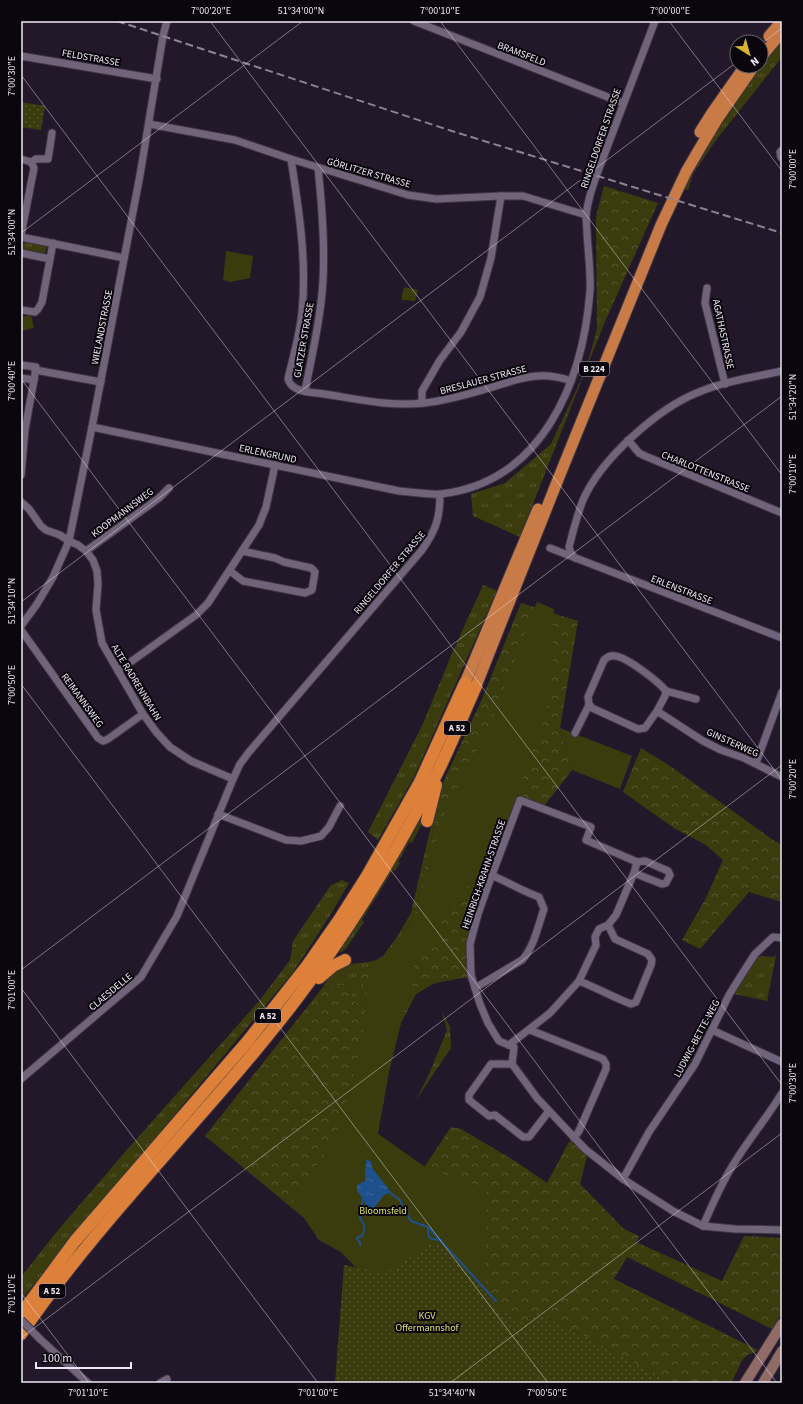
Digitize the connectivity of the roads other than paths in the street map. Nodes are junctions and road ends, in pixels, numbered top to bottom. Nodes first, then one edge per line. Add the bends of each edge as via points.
1 (167, 21) edge
2 (414, 21) edge
3 (655, 21) edge
4 (782, 21) edge
5 (782, 32) edge
6 (769, 36) edge
7 (769, 47) edge
8 (21, 56) edge
9 (739, 74) edge
10 (748, 74) edge
11 (157, 79) junction
12 (623, 103) junction
13 (149, 124) junction
14 (52, 133) dead end
15 (782, 150) edge
16 (782, 158) edge
17 (21, 159) edge
18 (291, 159) junction
19 (31, 162) junction
20 (318, 168) junction
21 (501, 196) junction
22 (586, 216) junction
23 (21, 236) edge
24 (53, 243) junction
25 (21, 253) edge
26 (50, 258) junction
27 (124, 258) junction
28 (707, 288) dead end
29 (21, 310) edge
30 (21, 365) edge
31 (35, 370) junction
32 (782, 371) edge
33 (21, 378) edge
34 (34, 380) junction
35 (571, 381) junction
36 (101, 382) junction
37 (725, 384) junction
38 (304, 391) junction
39 (422, 403) junction
40 (92, 427) junction
41 (23, 430) edge
42 (628, 440) junction
43 (275, 465) junction
44 (21, 475) edge
45 (169, 488) dead end
46 (440, 494) junction
47 (21, 502) edge
48 (782, 513) edge
49 (69, 541) junction
50 (550, 548) dead end
51 (86, 551) junction
52 (242, 551) junction
53 (575, 558) junction
54 (230, 571) junction
55 (21, 626) edge
56 (21, 630) edge
57 (782, 638) edge
58 (118, 671) junction
59 (471, 685) junction
60 (666, 691) junction
61 (782, 692) edge
62 (696, 699) dead end
63 (589, 705) junction
64 (657, 711) junction
65 (143, 714) junction
66 (574, 733) dead end
67 (756, 763) junction
68 (438, 769) junction
69 (782, 777) edge
70 (233, 779) junction
71 (340, 806) dead end
72 (218, 814) junction
73 (427, 821) dead end
74 (203, 853) joint
75 (637, 862) junction
76 (634, 874) junction
77 (491, 875) junction
78 (608, 924) junction
79 (782, 938) edge
80 (345, 960) dead end
81 (579, 981) junction
82 (475, 988) junction
83 (294, 1003) junction
84 (530, 1030) junction
85 (712, 1030) junction
86 (509, 1045) junction
87 (782, 1062) edge
88 (512, 1064) junction
89 (21, 1079) edge
90 (782, 1093) edge
91 (549, 1112) junction
92 (574, 1138) junction
93 (623, 1179) junction
94 (703, 1226) junction
95 (782, 1230) edge
96 (21, 1314) edge
97 (21, 1320) edge
98 (782, 1324) edge
99 (21, 1334) edge
100 (782, 1351) edge
101 (167, 1379) dead end
102 (88, 1383) edge
103 (160, 1383) edge
104 (745, 1383) edge
105 (763, 1383) edge

1 - 11 street, WIELANDSTRASSE
2 - 12 street, BRAMSFELD
3 - 12 street, RINGELDORFER STRASSE
4 - 6 highway
5 - 7 highway
8 - 11 street, FELDSTRASSE
9 - 59 highway, B 224 via 690,150 655,222 552,474
10 - 59 highway, B 224 via 697,153 661,225
11 - 13 street, WIELANDSTRASSE
12 - 22 street, RINGELDORFER STRASSE via 594,182
13 - 18 street, GÖRLITZER STRASSE via 235,140
13 - 27 street, WIELANDSTRASSE
14 - 19 street via 48,159
15 - 16 street
17 - 19 street
18 - 20 street, GÖRLITZER STRASSE
18 - 38 street, GLATZER STRASSE via 303,257 302,313 288,379 293,387
19 - 23 street via 34,168
20 - 21 street, GÖRLITZER STRASSE via 408,195 436,199
20 - 38 street, GLATZER STRASSE via 324,243 323,281
21 - 22 street, GÖRLITZER STRASSE via 523,196
21 - 39 street via 491,258 480,297 461,332 422,390
22 - 35 street, RINGELDORFER STRASSE via 590,288 588,315
23 - 24 street
24 - 26 street
24 - 27 street
25 - 26 street
26 - 29 street via 41,306 35,312
27 - 36 street, WIELANDSTRASSE
28 - 37 street, AGATHASTRASSE via 705,303
30 - 31 street via 36,367
31 - 34 street
31 - 36 street
32 - 37 street
33 - 34 street
34 - 41 street
35 - 39 street, BRESLAUER STRASSE via 557,376 528,376 452,399
35 - 46 street, RINGELDORFER STRASSE via 547,430 515,464 493,479 467,489
36 - 40 street, WIELANDSTRASSE
37 - 42 street via 677,402
38 - 39 street, BRESLAUER STRASSE via 388,403
40 - 43 street, ERLENGRUND
40 - 49 street, WIELANDSTRASSE
41 - 44 street
42 - 48 street, CHARLOTTENSTRASSE via 639,453
42 - 53 street via 608,461 583,500 569,547
43 - 46 street, ERLENGRUND via 399,491
43 - 52 street via 266,507 259,525
45 - 51 street, KOOPMANNSWEG
46 - 70 street, RINGELDORFER STRASSE via 440,512 433,534 422,550 249,752
47 - 49 street, ALTE RADRENNBAHN via 41,526
49 - 51 street, ALTE RADRENNBAHN
49 - 55 street, WIELANDSTRASSE via 53,577
50 - 53 street, ERLENSTRASSE
51 - 58 street, ALTE RADRENNBAHN via 97,571 96,610 102,643
52 - 54 street
52 - 54 street via 311,568 315,572 312,590 305,592 243,581
53 - 57 street, ERLENSTRASSE
54 - 58 street via 208,603 196,615
56 - 65 street, REIMANNSWEG via 98,738 103,741 108,739
58 - 65 street, ALTE RADRENNBAHN
59 - 68 highway, A 52
59 - 96 highway, A 52 via 367,876 307,966 247,1042 76,1241
60 - 62 street
60 - 63 street via 651,677 620,657 609,656 604,660 588,697
60 - 64 street
61 - 67 street
63 - 64 street via 640,730 645,728
63 - 66 street
64 - 67 street, GINSTERWEG via 703,741
65 - 70 street, ALTE RADRENNBAHN via 170,747 191,761
67 - 69 street, GINSTERWEG
68 - 73 highway
68 - 83 highway, A 52 via 376,884
70 - 72 street, RINGELDORFER STRASSE
71 - 72 street via 321,836 301,841 286,840
72 - 74 street, RINGELDORFER STRASSE
74 - 89 street, CLAESDELLE via 177,916 141,977
75 - 76 street
75 - 76 street, HEINRICH-KRAHN-STRASSE via 646,862 668,871 670,875 666,883 662,884
75 - 77 street, HEINRICH-KRAHN-STRASSE via 586,840 590,827 520,800
76 - 78 street via 616,915
77 - 82 street, HEINRICH-KRAHN-STRASSE via 470,944 471,975
77 - 82 street via 539,898 544,909 527,955
78 - 81 street via 599,929 595,938 596,945
78 - 81 street via 616,939 648,954 652,960 636,1002 631,1004 612,997
79 - 85 street, LUDWIG-BETTE-WEG via 773,937 756,954
80 - 83 highway via 333,966
81 - 84 street via 561,1002
82 - 86 street, HEINRICH-KRAHN-STRASSE via 488,1023 499,1041
83 - 99 highway, A 52 via 84,1248
84 - 86 street
84 - 92 street via 605,1062 606,1069
85 - 87 street
85 - 93 street, LUDWIG-BETTE-WEG via 685,1080 649,1132
86 - 88 street via 514,1047
88 - 91 street
88 - 91 street via 491,1064 469,1095 469,1100 523,1137 529,1137
90 - 94 street via 733,1164 716,1194
91 - 92 street
92 - 93 street
93 - 94 street via 672,1211
94 - 95 street
97 - 102 street, bridge
98 - 104 main road
100 - 105 main road
101 - 103 street

